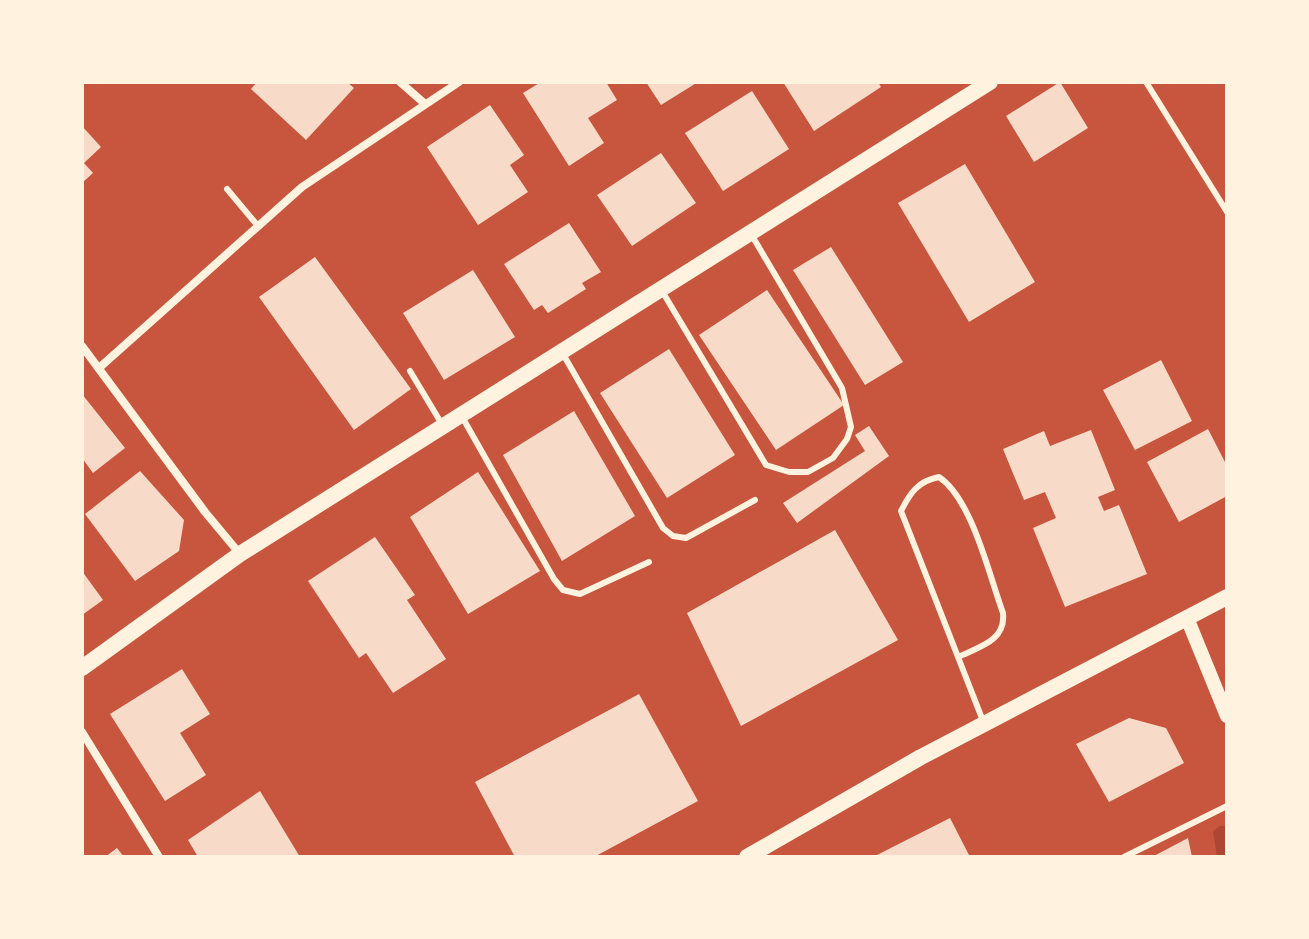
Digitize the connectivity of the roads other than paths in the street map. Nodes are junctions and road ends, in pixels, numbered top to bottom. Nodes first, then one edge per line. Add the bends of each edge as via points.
1 (400, 82) edge
2 (459, 82) edge
3 (990, 82) edge
4 (1146, 82) edge
5 (424, 103) junction
6 (227, 189) dead end
7 (1227, 212) edge
8 (258, 226) junction
9 (751, 233) junction
10 (660, 288) junction
11 (82, 346) edge
12 (561, 350) junction
13 (99, 368) junction
14 (410, 371) dead end
15 (460, 414) junction
16 (443, 426) junction
17 (755, 500) dead end
18 (240, 554) junction
19 (649, 562) dead end
20 (1227, 597) edge
21 (1187, 618) junction
22 (958, 657) junction
23 (82, 668) edge
24 (1227, 716) edge
25 (984, 724) junction
26 (82, 732) edge
27 (1227, 806) edge
28 (159, 857) edge
29 (747, 857) edge
30 (1124, 857) edge

1 - 5 street
2 - 5 street
3 - 9 main road
4 - 7 lane
5 - 8 street via 302,187
6 - 8 lane
8 - 13 street
9 - 10 main road
9 - 10 lane via 842,388 851,427 833,458 808,472 766,465
10 - 12 main road
11 - 13 street
12 - 15 main road
12 - 17 lane via 663,528 673,536 686,538
13 - 18 street
14 - 16 lane
15 - 16 main road
15 - 19 lane via 563,590 580,594
16 - 18 main road
18 - 23 main road
20 - 21 main road
21 - 24 street
21 - 25 main road
22 - 22 lane via 901,511 925,479 939,477 963,503 1003,613 1005,626 998,637
22 - 25 lane
25 - 29 main road
26 - 28 street
27 - 30 lane

